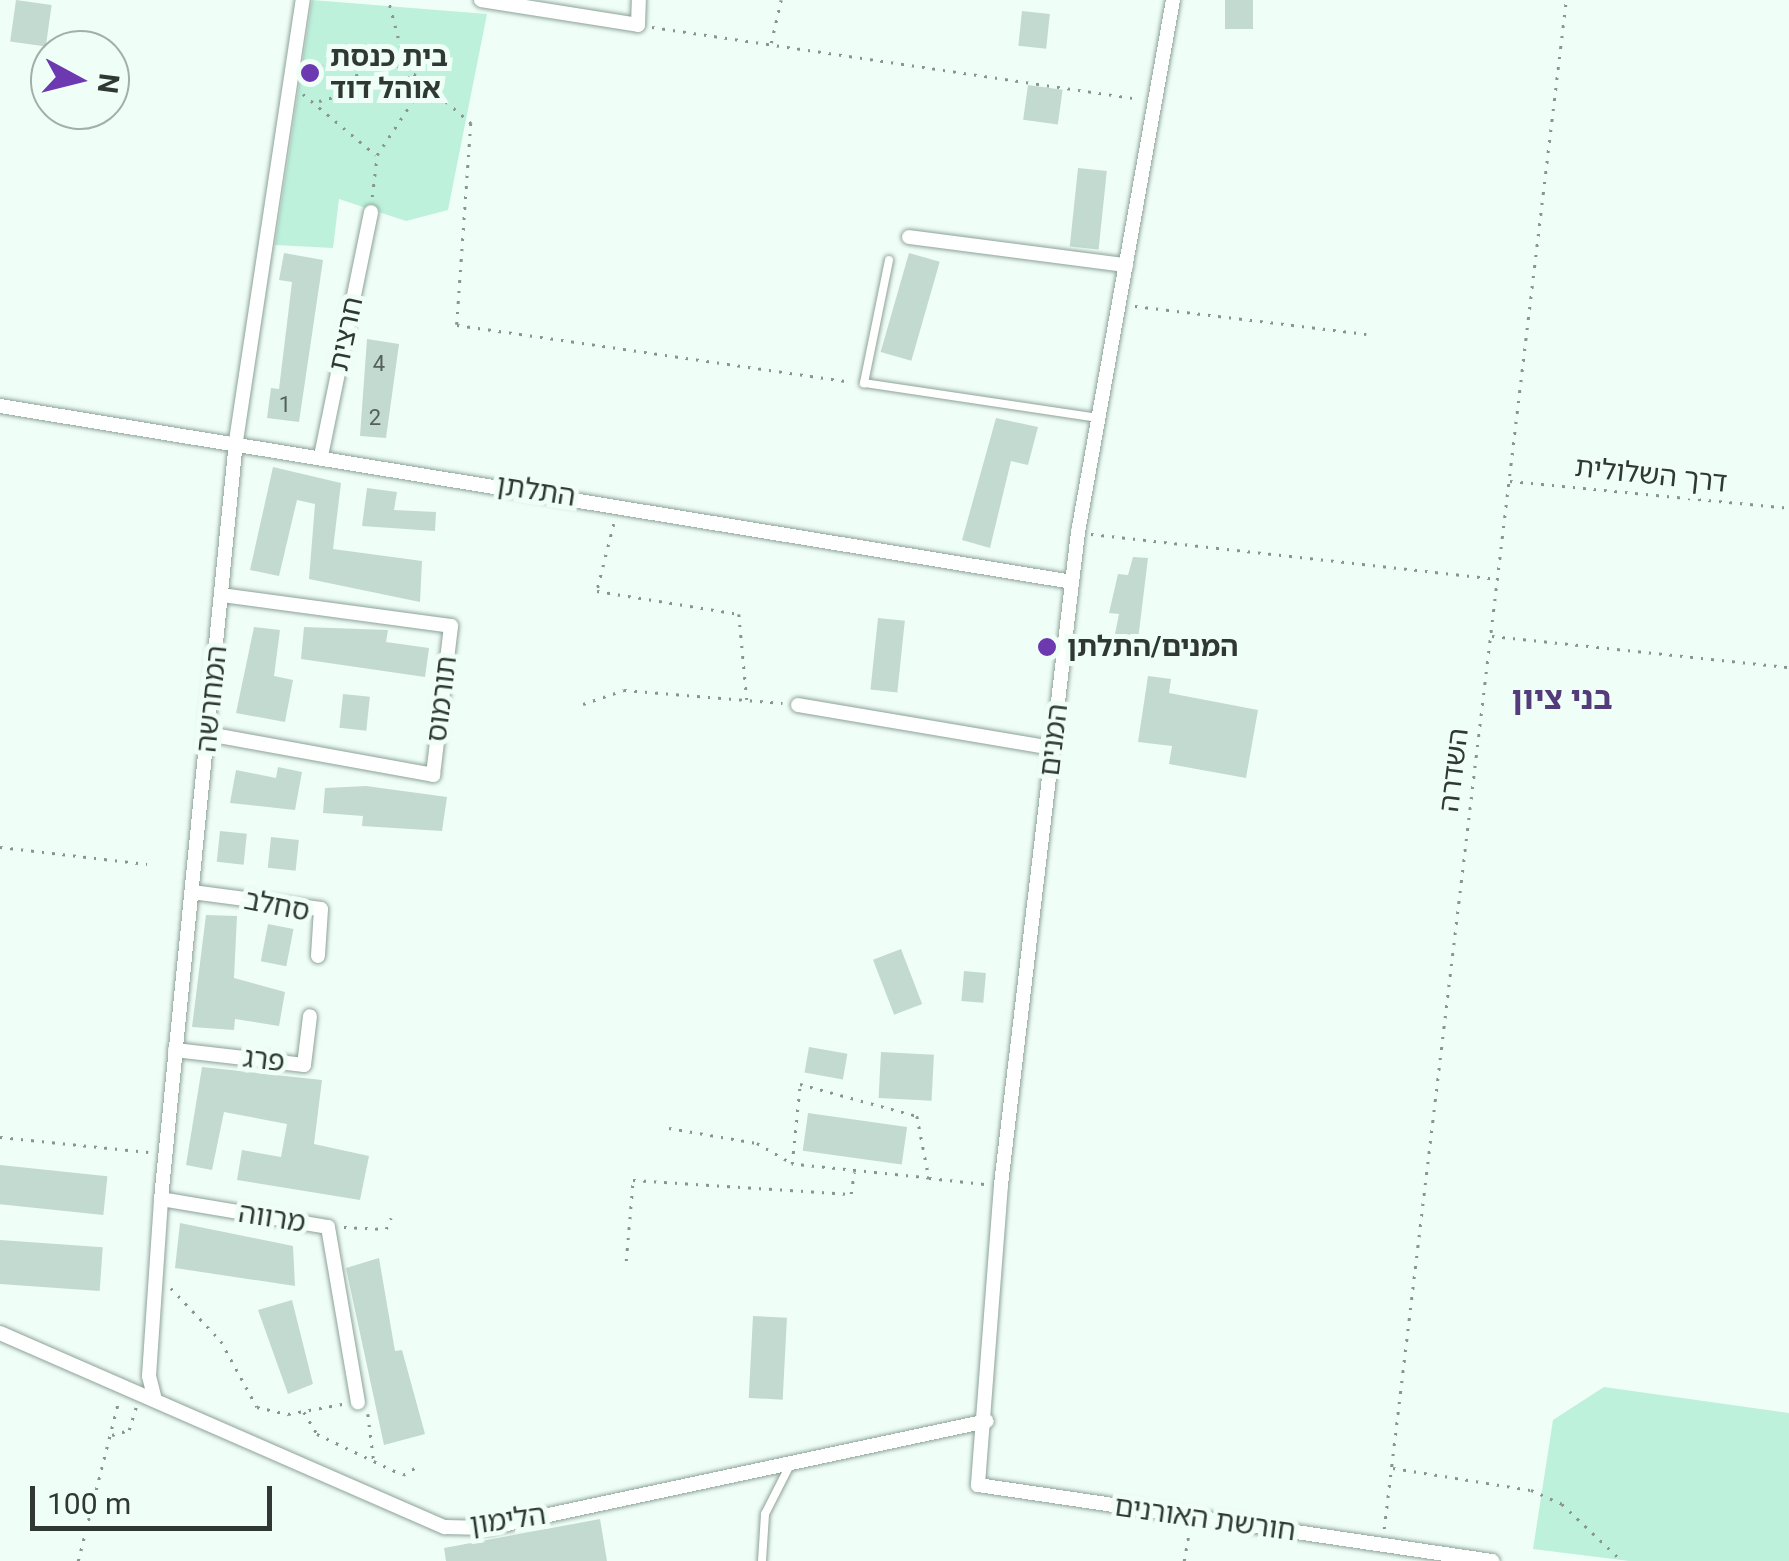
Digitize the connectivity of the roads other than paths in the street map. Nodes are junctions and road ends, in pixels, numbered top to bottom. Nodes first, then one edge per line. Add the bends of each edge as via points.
1 (303, 0) edge
2 (481, 0) edge
3 (639, 0) edge
4 (1174, 0) edge
5 (371, 212) road end
6 (909, 237) dead end
7 (889, 260) dead end
8 (1126, 265) junction
9 (0, 406) edge
10 (1098, 418) junction
11 (236, 441) junction
12 (321, 456) junction
13 (1072, 582) junction
14 (222, 596) junction
15 (798, 705) road end
16 (208, 734) junction
17 (1053, 748) junction
18 (192, 892) junction
19 (318, 956) dead end
20 (310, 1016) dead end
21 (176, 1050) junction
22 (161, 1199) junction
23 (0, 1333) edge
24 (156, 1400) junction
25 (358, 1402) road end
26 (986, 1422) junction
27 (790, 1463) junction
28 (978, 1485) joint
29 (762, 1561) edge
30 (1492, 1561) edge

1 - 11 street, המחרשה
2 - 3 street via 638,25
4 - 8 street, המנים
5 - 12 street, חרצית
6 - 8 street
7 - 10 lane via 864,384
8 - 10 street, המנים
9 - 11 street, התלתן
10 - 13 street, המנים
11 - 12 street, התלתן
11 - 14 street, המחרשה
12 - 13 street, התלתן
13 - 17 street, המנים
14 - 16 street, המחרשה
14 - 16 street, תורמוס via 451,626 433,775
15 - 17 street
16 - 18 street, המחרשה
17 - 26 street, המנים via 1002,1185
18 - 19 street, סחלב via 321,909
18 - 21 street, המחרשה
20 - 21 street, פרג via 304,1065
21 - 22 street, המחרשה
22 - 24 street, המחרשה
22 - 25 street, מרווה via 328,1227
23 - 24 street, הלימון
24 - 27 street, הלימון via 445,1527 488,1528
26 - 27 street, הלימון
26 - 28 street, המנים
27 - 29 lane via 765,1514
28 - 30 street, חורשת האורנים

